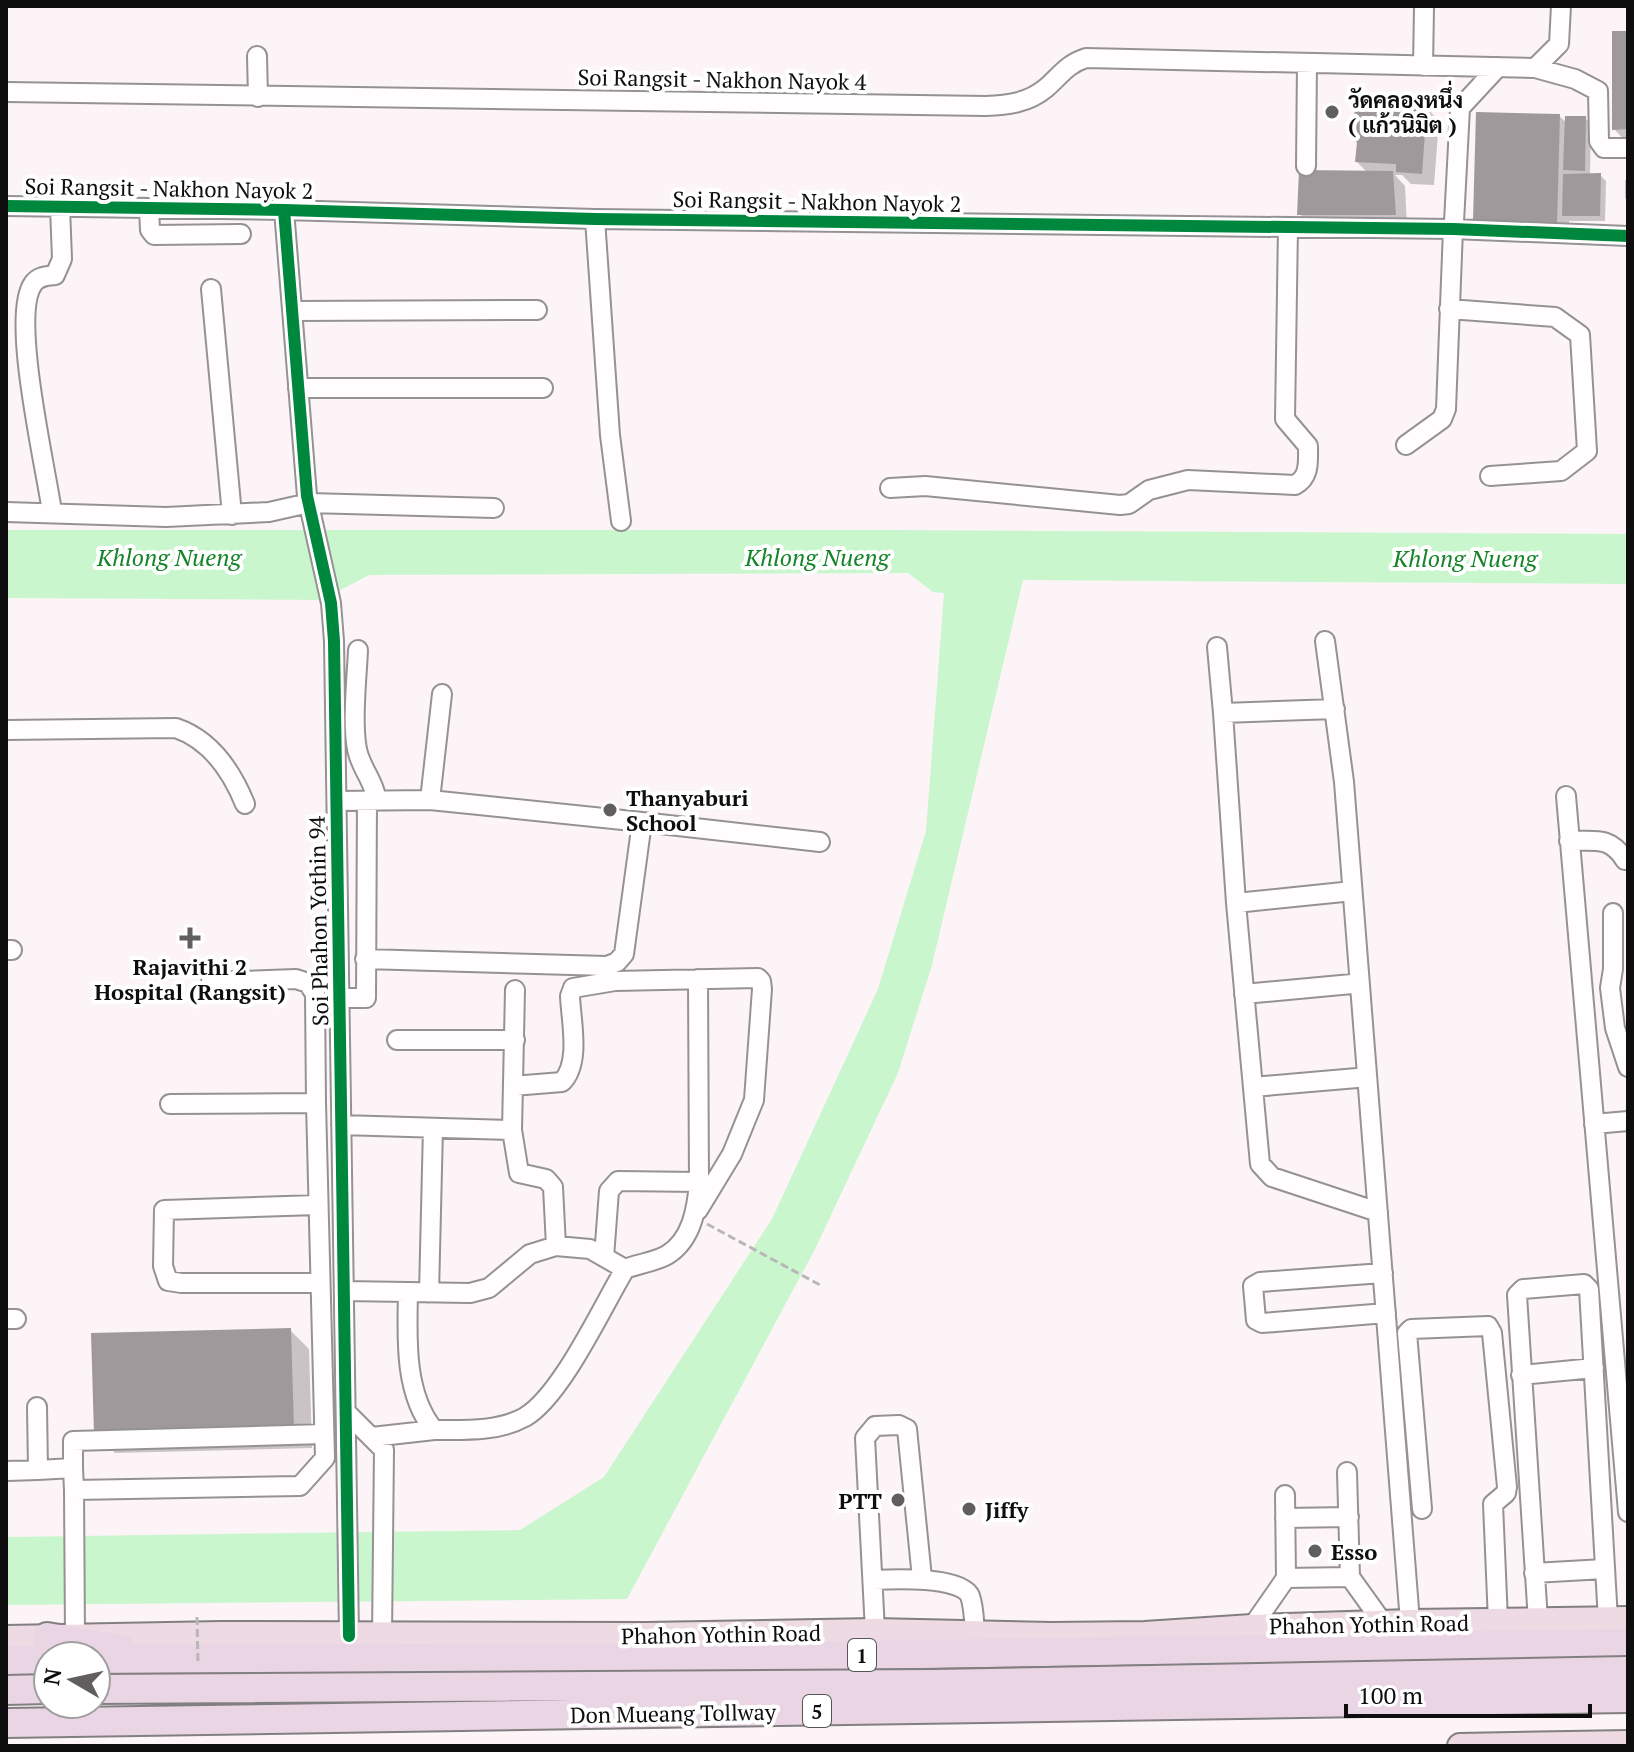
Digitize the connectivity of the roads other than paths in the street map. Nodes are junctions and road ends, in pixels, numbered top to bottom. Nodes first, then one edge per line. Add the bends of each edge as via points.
1 (1561, 6) edge
2 (1424, 8) edge
3 (257, 56) dead end
4 (1307, 63) junction
5 (1423, 66) junction
6 (1498, 67) junction
7 (1535, 68) junction
8 (6, 92) edge
9 (258, 97) junction
10 (1628, 148) edge
11 (1306, 166) dead end
12 (6, 206) edge
13 (60, 207) junction
14 (149, 208) junction
15 (284, 210) junction
16 (595, 219) junction
17 (1453, 226) junction
18 (1288, 227) junction
19 (241, 234) dead end
20 (1628, 236) edge
21 (211, 289) dead end
22 (1449, 309) junction
23 (537, 310) dead end
24 (292, 311) junction
25 (298, 388) junction
26 (543, 388) dead end
27 (1406, 445) dead end
28 (1490, 476) dead end
29 (890, 488) dead end
30 (310, 508) junction
31 (494, 508) dead end
32 (6, 512) edge
33 (52, 512) junction
34 (232, 515) junction
35 (621, 521) dead end
36 (1325, 641) dead end
37 (1217, 647) dead end
38 (358, 650) dead end
39 (442, 694) dead end
40 (1335, 709) junction
41 (1223, 713) junction
42 (6, 730) edge
43 (1566, 796) dead end
44 (372, 800) junction
45 (430, 800) junction
46 (337, 801) junction
47 (245, 804) dead end
48 (642, 822) junction
49 (1569, 841) junction
50 (820, 842) dead end
51 (1628, 860) edge
52 (1343, 892) dead end
53 (1236, 903) junction
54 (1613, 913) dead end
55 (365, 959) junction
56 (698, 979) junction
57 (211, 982) dead end
58 (1352, 984) dead end
59 (515, 990) dead end
60 (1244, 994) junction
61 (340, 998) junction
62 (397, 1040) dead end
63 (515, 1040) junction
64 (1628, 1067) edge
65 (1357, 1078) dead end
66 (513, 1086) junction
67 (1253, 1087) junction
68 (316, 1103) junction
69 (170, 1104) dead end
70 (1628, 1121) edge
71 (1594, 1124) junction
72 (341, 1125) junction
73 (433, 1128) junction
74 (512, 1130) junction
75 (699, 1182) junction
76 (317, 1205) junction
77 (1378, 1212) junction
78 (695, 1215) junction
79 (556, 1246) junction
80 (604, 1257) junction
81 (625, 1269) junction
82 (1383, 1273) junction
83 (320, 1283) junction
84 (345, 1291) junction
85 (408, 1293) junction
86 (429, 1293) junction
87 (1386, 1313) junction
88 (1594, 1368) junction
89 (1521, 1375) junction
90 (37, 1407) dead end
91 (1624, 1408) edge
92 (346, 1412) junction
93 (434, 1430) junction
94 (324, 1434) junction
95 (372, 1437) junction
96 (73, 1468) junction
97 (38, 1470) junction
98 (6, 1471) edge
99 (1347, 1472) dead end
100 (74, 1490) junction
101 (1285, 1495) dead end
102 (1422, 1509) dead end
103 (1628, 1512) edge
104 (1349, 1517) junction
105 (1285, 1518) junction
106 (1604, 1569) junction
107 (1534, 1573) junction
108 (1350, 1577) junction
109 (922, 1578) junction
110 (1286, 1578) junction
111 (874, 1580) junction
112 (1618, 1619) edge
113 (1498, 1621) junction
114 (1538, 1621) junction
115 (1410, 1622) junction
116 (1383, 1623) junction
117 (75, 1630) junction
118 (875, 1631) junction
119 (975, 1633) junction
120 (1145, 1634) joint
121 (349, 1636) junction
122 (382, 1636) junction
123 (1260, 1637) junction
124 (6, 1638) edge
125 (59, 1640) edge
126 (1628, 1643) edge
127 (32, 1644) edge
128 (32, 1652) edge
129 (112, 1653) edge
130 (173, 1657) junction
131 (112, 1659) edge
132 (6, 1660) edge
133 (1628, 1671) edge
134 (32, 1689) edge
135 (112, 1689) edge
136 (6, 1690) edge
137 (1628, 1698) edge
138 (1628, 1711) edge
139 (6, 1724) edge
140 (1628, 1743) edge
141 (1601, 1745) edge
142 (1460, 1746) edge

1 - 7 street via 1559,44
2 - 5 street
3 - 9 street
4 - 5 street, Soi Rangsit - Nakhon Nayok 4
4 - 9 street, Soi Rangsit - Nakhon Nayok 4 via 1086,58 1064,68 1028,100 986,106
4 - 11 street
5 - 6 street, Soi Rangsit - Nakhon Nayok 4
6 - 7 street, Soi Rangsit - Nakhon Nayok 4
6 - 17 street via 1460,108
7 - 10 street, Soi Rangsit - Nakhon Nayok 4 via 1598,91 1599,141 1604,148
8 - 9 street, Soi Rangsit - Nakhon Nayok 4
12 - 13 street, Soi Rangsit - Nakhon Nayok 2
13 - 14 street, Soi Rangsit - Nakhon Nayok 2
13 - 33 street via 62,259 55,275 34,282 25,318 29,378
14 - 15 street, Soi Rangsit - Nakhon Nayok 2
14 - 19 street via 154,235
15 - 16 street, Soi Rangsit - Nakhon Nayok 2
15 - 24 street, Soi Phahon Yothin 94
16 - 18 street, Soi Rangsit - Nakhon Nayok 2
16 - 35 street
17 - 18 street, Soi Rangsit - Nakhon Nayok 2
17 - 20 street, Soi Rangsit - Nakhon Nayok 2
17 - 22 street
18 - 29 street via 1285,419 1308,446 1303,481 1295,485 1188,480 1149,490 1120,505 925,486
21 - 34 street
22 - 27 street via 1446,409 1442,419
22 - 28 street via 1555,317 1580,335 1587,451 1561,471
23 - 24 street
24 - 25 street, Soi Phahon Yothin 94
25 - 26 street
25 - 30 street, Soi Phahon Yothin 94
30 - 31 street
30 - 34 street
30 - 46 street, Soi Phahon Yothin 94 via 331,603
32 - 33 street
33 - 34 street
36 - 40 street
37 - 41 street
38 - 44 street via 356,740 373,782
39 - 45 street
40 - 41 street
40 - 77 street
41 - 53 street
42 - 47 street via 176,728 217,756
43 - 49 street
44 - 45 street
44 - 46 street
44 - 55 street
45 - 48 street
46 - 61 street, Soi Phahon Yothin 94
48 - 50 street
48 - 55 street via 624,954 617,962 607,966
49 - 51 street via 1604,841
49 - 71 street
52 - 53 street
53 - 60 street
54 - 64 street via 1610,988 1615,1028
55 - 61 street via 366,998
56 - 66 street via 573,988 568,1076 562,1082
56 - 75 street
56 - 78 street via 758,978 762,984 754,1100 732,1154
57 - 68 street via 308,983 315,994
58 - 60 street
59 - 63 street
60 - 67 street
61 - 72 street, Soi Phahon Yothin 94
62 - 63 street
63 - 66 street
65 - 67 street
66 - 74 street
67 - 77 street via 1265,1172
68 - 69 street
68 - 76 street
70 - 71 street
71 - 91 street
72 - 73 street
72 - 84 street, Soi Phahon Yothin 94
73 - 74 street
73 - 86 street
74 - 79 street via 519,1173 546,1179 553,1187
75 - 78 street
75 - 80 street via 612,1185
76 - 83 street
76 - 83 street via 164,1210 163,1266 168,1281 181,1283
77 - 82 street
78 - 81 street via 679,1245 666,1256
79 - 80 street via 590,1249
79 - 86 street via 521,1259 489,1288
80 - 81 street
81 - 93 street via 561,1378 534,1409 507,1424
82 - 87 street
82 - 87 street via 1253,1286 1256,1320 1262,1323
83 - 94 street
84 - 85 street
84 - 92 street, Soi Phahon Yothin 94
85 - 86 street
85 - 93 street via 407,1339 417,1401
87 - 115 street
88 - 89 street
88 - 89 street via 1589,1289 1584,1284 1523,1289 1517,1295
88 - 106 street
89 - 107 street
90 - 97 street
91 - 103 street
92 - 95 street
92 - 121 street, Soi Phahon Yothin 94
93 - 95 street
94 - 96 street via 73,1441
94 - 100 street via 325,1458 300,1486
95 - 122 street via 384,1450
96 - 97 street
96 - 100 street
97 - 98 street
99 - 104 street
100 - 117 street
101 - 105 street
102 - 113 street via 1407,1333 1488,1326 1507,1487 1493,1504
104 - 105 street
104 - 108 street
105 - 110 street
106 - 107 street
106 - 112 street
107 - 114 street
108 - 110 street
108 - 116 street
109 - 111 street
109 - 111 street via 907,1429 875,1426 865,1438
109 - 119 street via 968,1592
110 - 123 street
111 - 118 street
112 - 114 main road, Phahon Yothin Road / 1
113 - 114 main road, Phahon Yothin Road / 1
113 - 115 main road, Phahon Yothin Road / 1
115 - 116 main road, Phahon Yothin Road / 1
116 - 123 main road, Phahon Yothin Road / 1
117 - 121 main road, Phahon Yothin Road / 1
117 - 125 main road, Phahon Yothin Road / 1
118 - 119 main road, Phahon Yothin Road / 1
118 - 122 main road, Phahon Yothin Road / 1
119 - 120 main road, Phahon Yothin Road / 1
120 - 123 highway
121 - 122 main road, Phahon Yothin Road / 1
123 - 126 highway, Phahon Yothin Road / 1
123 - 130 highway, Phahon Yothin Road / 1 via 1075,1653
124 - 127 main road, Phahon Yothin Road / 1
128 - 132 highway, Phahon Yothin Road / 1
129 - 130 highway
130 - 131 highway, Phahon Yothin Road / 1
133 - 135 highway, Don Mueang Tollway / 5, bridge via 934,1684
134 - 136 highway
137 - 139 highway, Don Mueang Tollway / 5, bridge
138 - 139 highway via 1231,1706
140 - 141 main road
141 - 142 main road

